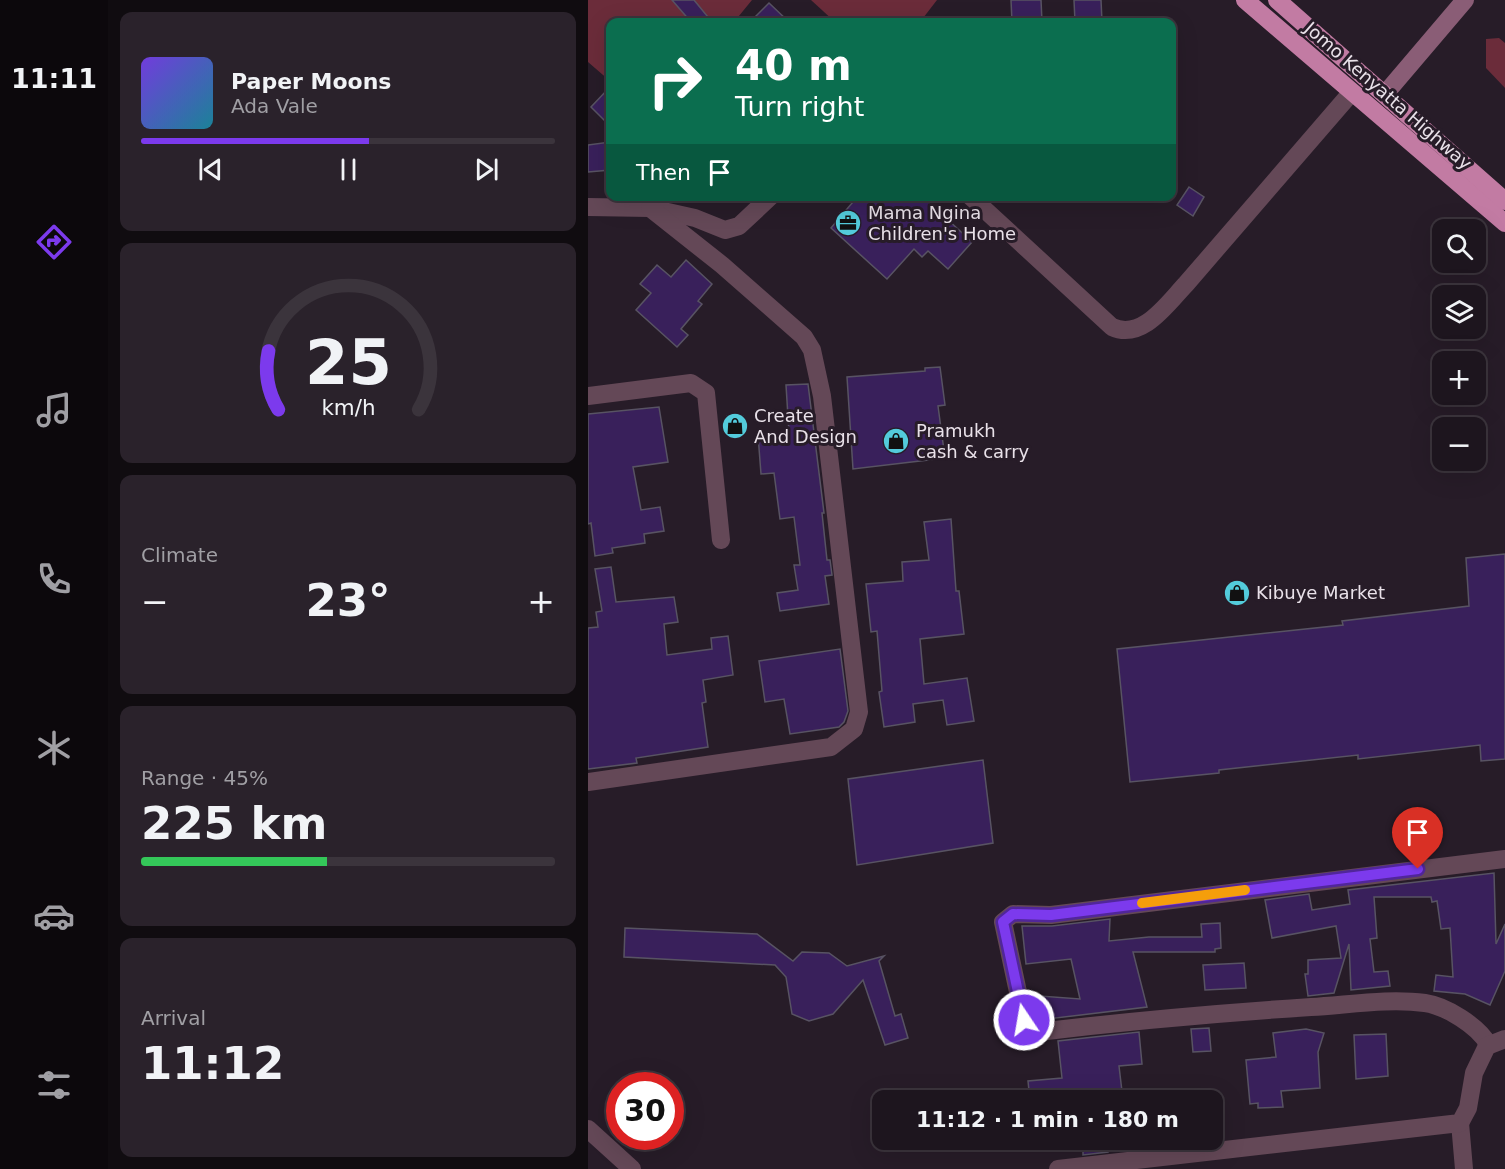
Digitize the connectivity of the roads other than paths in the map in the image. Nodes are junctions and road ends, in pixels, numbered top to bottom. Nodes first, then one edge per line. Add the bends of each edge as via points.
1 (1245, 0) edge
2 (1277, 0) edge
3 (1465, 0) edge
4 (1351, 93) junction
5 (1384, 94) junction
6 (1372, 108) junction
7 (766, 201) edge
8 (975, 201) edge
9 (1505, 201) edge
10 (588, 207) edge
11 (650, 208) junction
12 (1505, 223) edge
13 (588, 396) edge
14 (721, 540) dead end
15 (588, 782) edge
16 (1505, 859) edge
17 (1496, 1042) edge
18 (1460, 1123) junction
19 (588, 1129) edge
20 (632, 1169) edge
21 (1058, 1169) edge
22 (1464, 1169) edge

1 - 4 highway, Jomo Kenyatta Highway
2 - 5 highway, Jomo Kenyatta Highway
3 - 5 street
4 - 6 highway, Jomo Kenyatta Highway
4 - 8 street via 1186,284 1157,315 1135,330 1112,327
5 - 6 street
5 - 9 highway, Jomo Kenyatta Highway
6 - 12 highway, Jomo Kenyatta Highway
7 - 11 street via 739,226 725,230
10 - 11 street
11 - 15 street via 722,265 804,338 812,350 822,396 859,712 850,734 831,747
13 - 14 street via 691,383 706,393
16 - 17 street via 1051,915 1013,914 1003,922 1024,1020 1038,1032 1240,1012 1401,1002 1441,1008
17 - 18 street via 1474,1073 1468,1108
18 - 21 street
18 - 22 street
19 - 20 street

